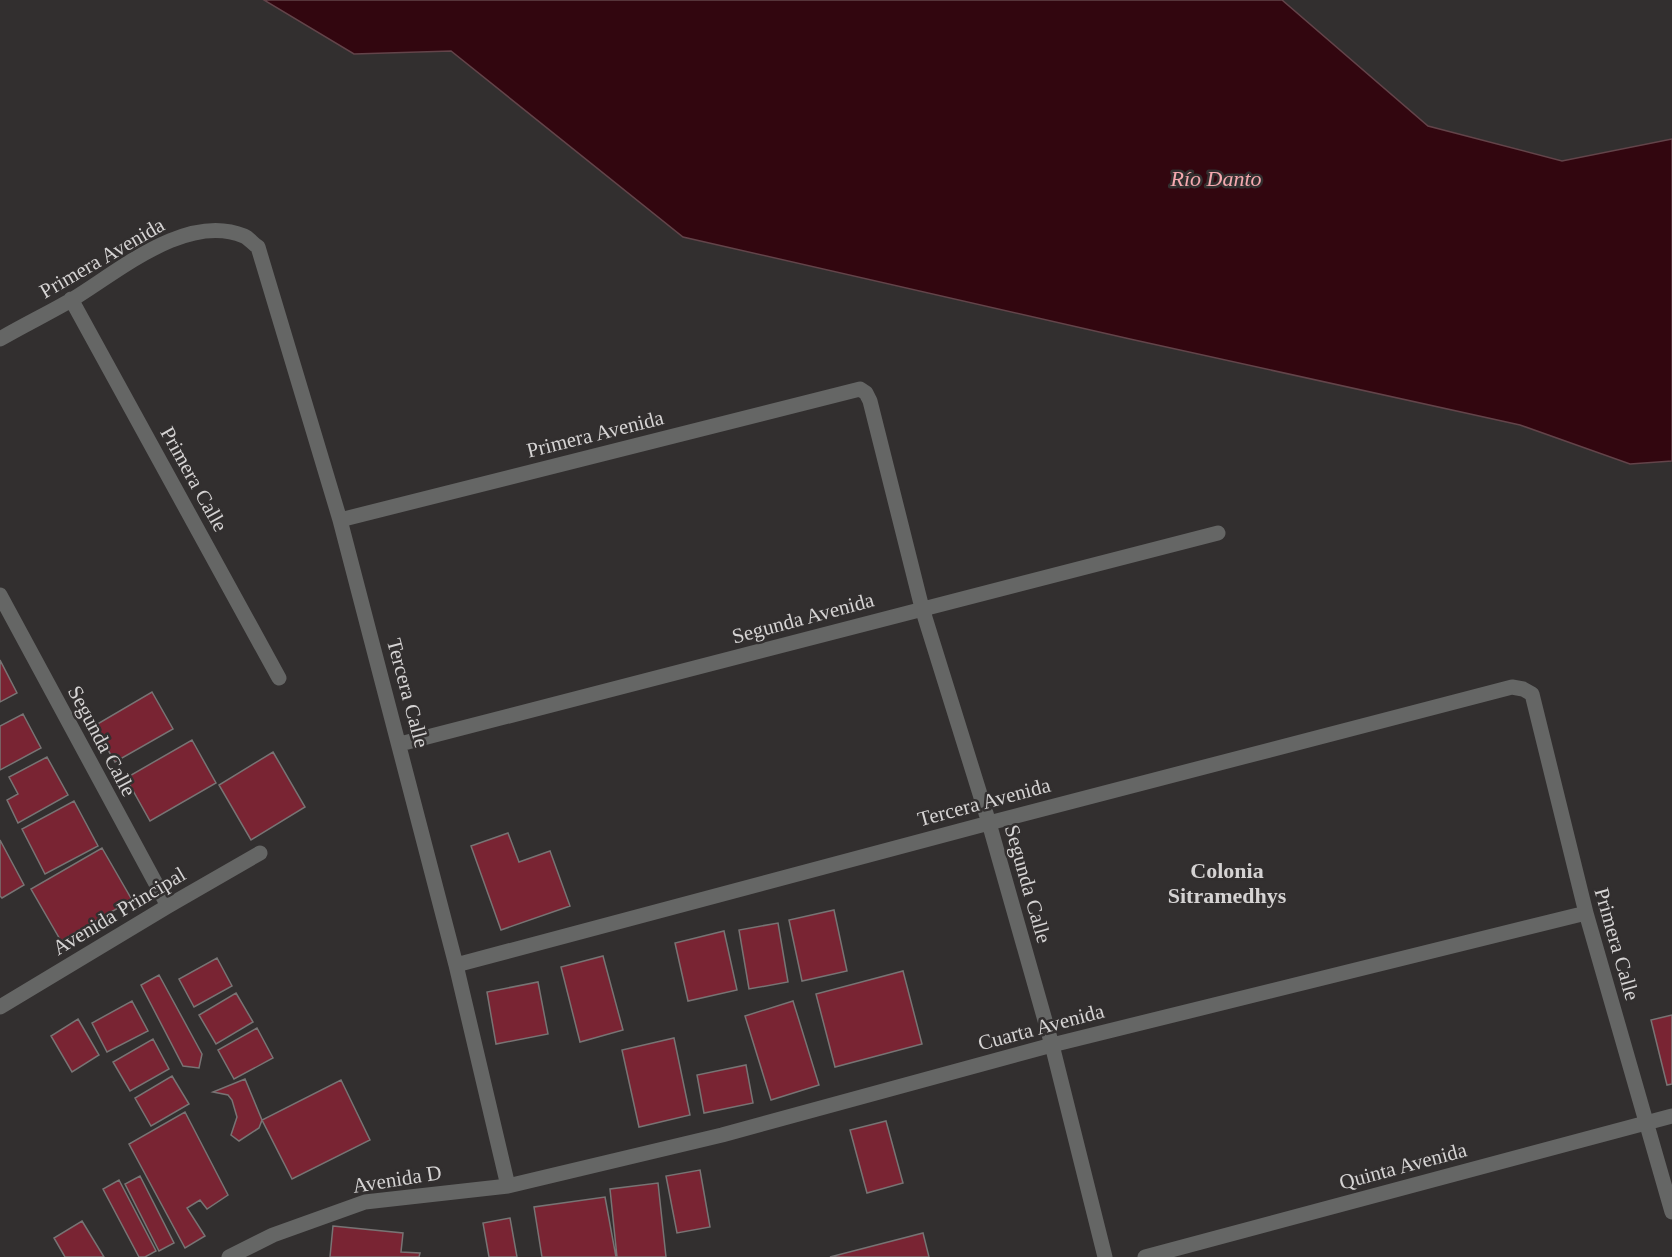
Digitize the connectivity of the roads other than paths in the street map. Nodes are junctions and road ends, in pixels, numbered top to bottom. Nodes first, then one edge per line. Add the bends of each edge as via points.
1 (229, 232) joint
2 (72, 299) junction
3 (0, 339) edge
4 (860, 389) joint
5 (340, 520) junction
6 (1218, 533) dead end
7 (0, 595) edge
8 (922, 608) junction
9 (279, 678) dead end
10 (1523, 689) joint
11 (400, 744) junction
12 (989, 823) junction
13 (260, 853) dead end
14 (168, 906) junction
15 (1586, 913) junction
16 (456, 965) junction
17 (0, 1007) edge
18 (1052, 1045) junction
19 (1672, 1116) edge
20 (1647, 1122) junction
21 (508, 1186) junction
22 (1672, 1212) edge
23 (230, 1257) edge
24 (1105, 1257) edge
25 (1145, 1257) edge

1 - 2 street, Primera Avenida via 211,230 173,238
1 - 5 street, Tercera Calle via 246,236 258,248
2 - 3 street, Primera Avenida
2 - 9 street, Primera Calle
4 - 5 street, Primera Avenida
4 - 8 street, Segunda Calle via 870,401
5 - 11 street, Tercera Calle
6 - 8 street, Segunda Avenida
7 - 14 street, Segunda Calle
8 - 11 street, Segunda Avenida
8 - 12 street, Segunda Calle
10 - 12 street, Tercera Avenida via 1512,687
10 - 15 street, Primera Calle via 1532,694
11 - 16 street, Tercera Calle
12 - 16 street, Tercera Avenida
12 - 18 street, Segunda Calle
13 - 14 street, Avenida Principal
14 - 17 street, Avenida Principal
15 - 18 street, Cuarta Avenida
15 - 20 street, Primera Calle
16 - 21 street, Tercera Calle
18 - 21 street, Cuarta Avenida via 722,1135
18 - 24 street, Segunda Calle
19 - 20 street, Quinta Avenida
20 - 22 street, Primera Calle
20 - 25 street, Quinta Avenida
21 - 23 street, Avenida D via 365,1202 273,1236

